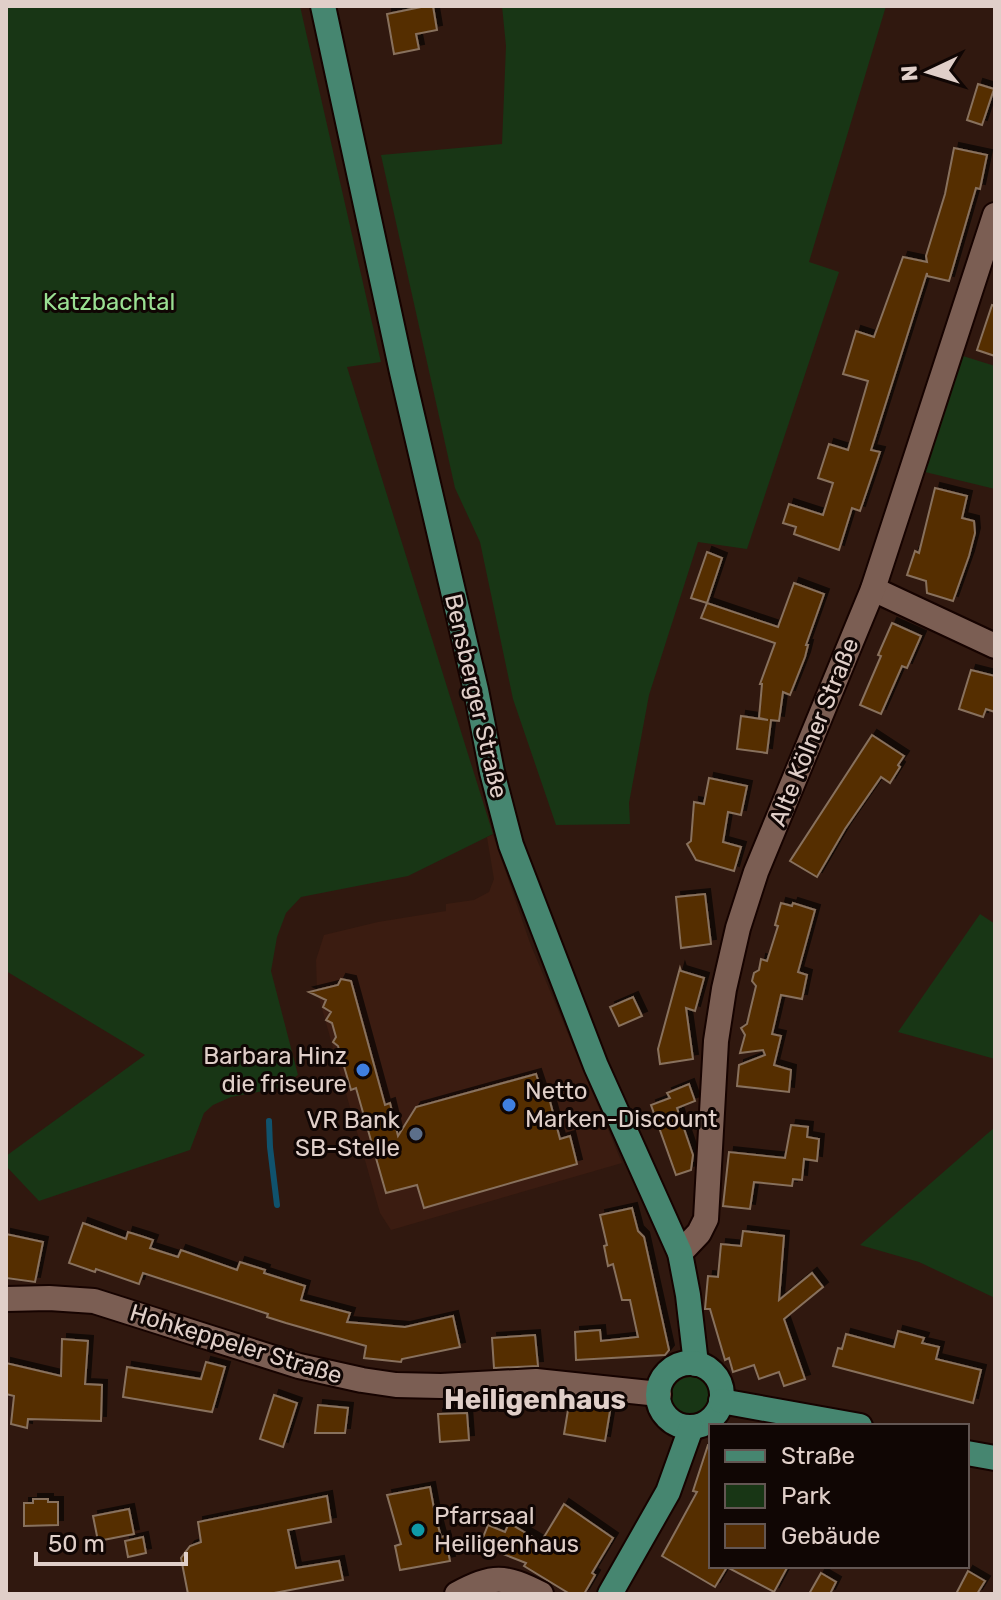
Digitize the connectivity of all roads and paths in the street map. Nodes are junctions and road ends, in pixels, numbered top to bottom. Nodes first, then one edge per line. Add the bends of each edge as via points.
1 (323, 6) edge
2 (995, 215) edge
3 (873, 589) junction
4 (995, 646) edge
5 (680, 1253) junction
6 (6, 1299) edge
7 (696, 1364) junction
8 (659, 1394) junction
9 (721, 1401) junction
10 (849, 1424) edge
11 (691, 1428) junction
12 (969, 1453) edge
13 (995, 1458) edge
14 (457, 1594) edge
15 (541, 1594) edge
16 (610, 1594) edge

1 - 5 main road, Bensberger Straße via 511,845 596,1066
2 - 3 street, Alte Kölner Straße
3 - 4 street
3 - 5 street, Alte Kölner Straße via 738,928 716,1041 706,1219
5 - 7 main road, Bensberger Straße
6 - 8 street, Hohkeppeler Straße via 94,1301 332,1376 396,1385 536,1381
7 - 8 main road via 672,1370
7 - 9 main road via 714,1374
8 - 11 main road via 669,1419
9 - 10 main road
9 - 11 main road via 710,1420
11 - 16 main road via 668,1492
12 - 13 main road
14 - 15 street via 483,1580 501,1578

